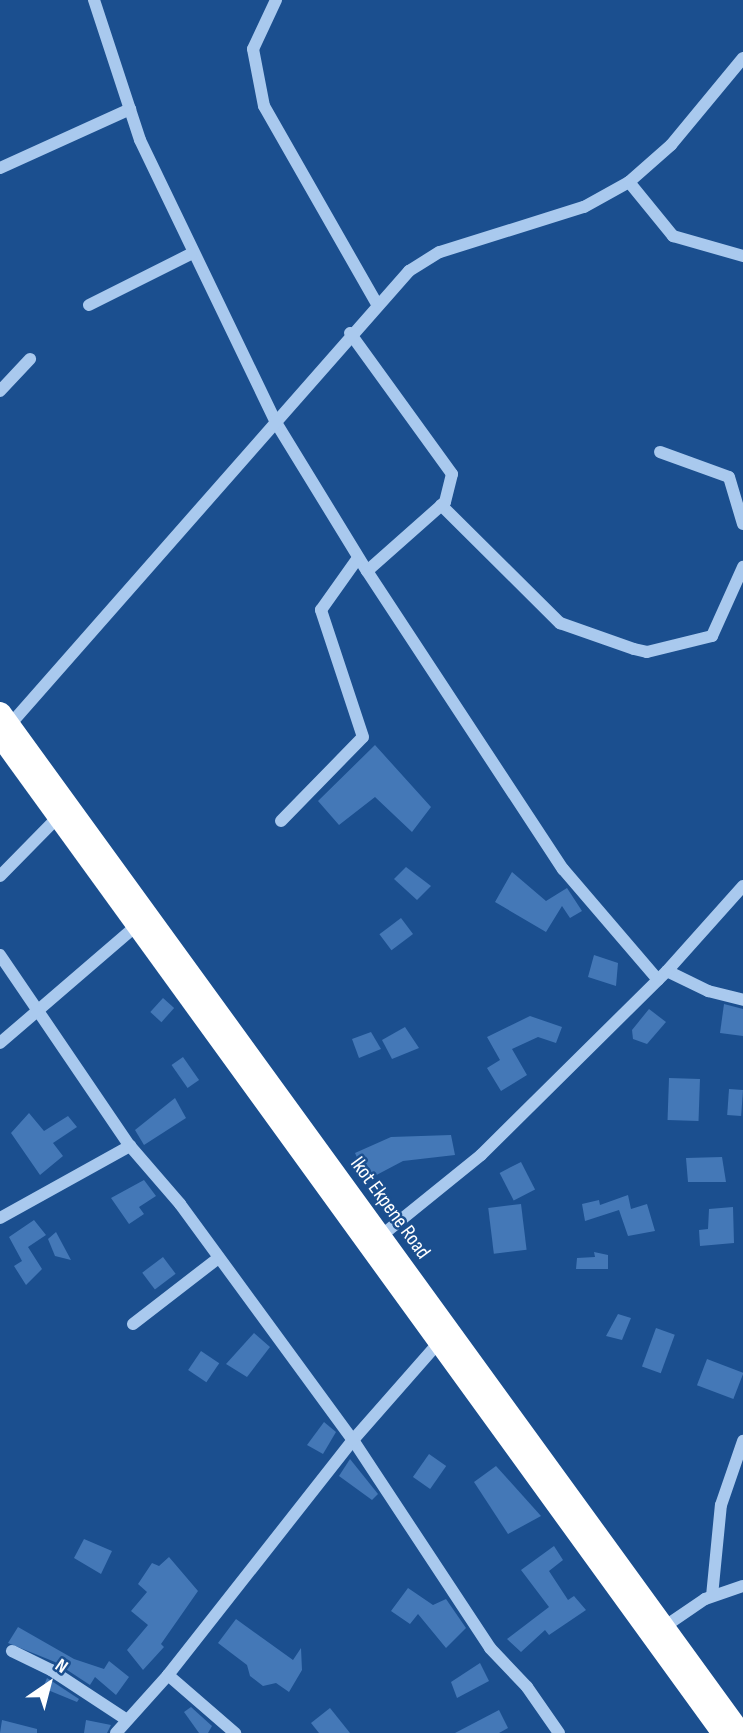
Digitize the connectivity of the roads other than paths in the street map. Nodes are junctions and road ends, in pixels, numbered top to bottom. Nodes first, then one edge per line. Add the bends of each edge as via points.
1 (94, 0) edge
2 (276, 0) edge
3 (743, 58) edge
4 (130, 109) junction
5 (0, 168) edge
6 (629, 182) junction
7 (191, 254) junction
8 (743, 256) edge
9 (376, 302) junction
10 (89, 305) dead end
11 (349, 333) junction
12 (30, 359) dead end
13 (0, 391) edge
14 (275, 421) junction
15 (660, 452) dead end
16 (441, 505) junction
17 (743, 524) edge
18 (358, 558) junction
19 (743, 566) edge
20 (367, 571) junction
21 (3, 727) edge
22 (63, 811) junction
23 (281, 821) dead end
24 (0, 876) edge
25 (743, 886) edge
26 (136, 926) junction
27 (0, 955) edge
28 (662, 975) junction
29 (743, 1000) edge
30 (38, 1013) junction
31 (0, 1043) edge
32 (130, 1146) junction
33 (0, 1218) edge
34 (373, 1241) junction
35 (217, 1259) junction
36 (132, 1324) dead end
37 (439, 1342) junction
38 (353, 1440) junction
39 (743, 1441) edge
40 (743, 1586) edge
41 (712, 1596) junction
42 (657, 1631) junction
43 (12, 1651) dead end
44 (168, 1675) junction
45 (127, 1720) junction
46 (116, 1733) edge
47 (235, 1733) edge
48 (559, 1733) edge
49 (722, 1733) edge
50 (741, 1733) edge

1 - 4 street
2 - 9 street via 253,49 264,106
3 - 6 street via 671,145
4 - 5 street
4 - 7 street
6 - 8 street via 673,236
6 - 9 street via 584,206 440,252 409,271
7 - 10 street
7 - 14 street
9 - 11 street
11 - 14 street
11 - 16 street via 452,474
12 - 13 street
14 - 18 street
14 - 21 street
15 - 17 street via 729,477
16 - 19 street via 561,623 647,652 712,636
16 - 20 street
18 - 20 street
18 - 23 street via 321,610 363,737
20 - 28 street via 563,869
21 - 22 highway, Ikot Ekpene Road
22 - 24 street
22 - 26 highway, Ikot Ekpene Road
22 - 34 highway, Ikot Ekpene Road
25 - 28 street
26 - 30 street
26 - 34 highway, Ikot Ekpene Road
27 - 30 street
28 - 29 street
28 - 34 street via 481,1155
30 - 31 street
30 - 32 street
32 - 33 street
32 - 35 street
34 - 37 highway, Ikot Ekpene Road
34 - 42 highway, Ikot Ekpene Road
35 - 36 street
35 - 38 street
37 - 38 street
37 - 42 highway, Ikot Ekpene Road
38 - 44 street
38 - 48 street via 490,1648
39 - 41 street via 721,1505
40 - 41 street
41 - 42 street
42 - 49 highway, Ikot Ekpene Road
42 - 50 highway, Ikot Ekpene Road
43 - 45 street via 51,1670
44 - 45 street
44 - 47 street
45 - 46 street

